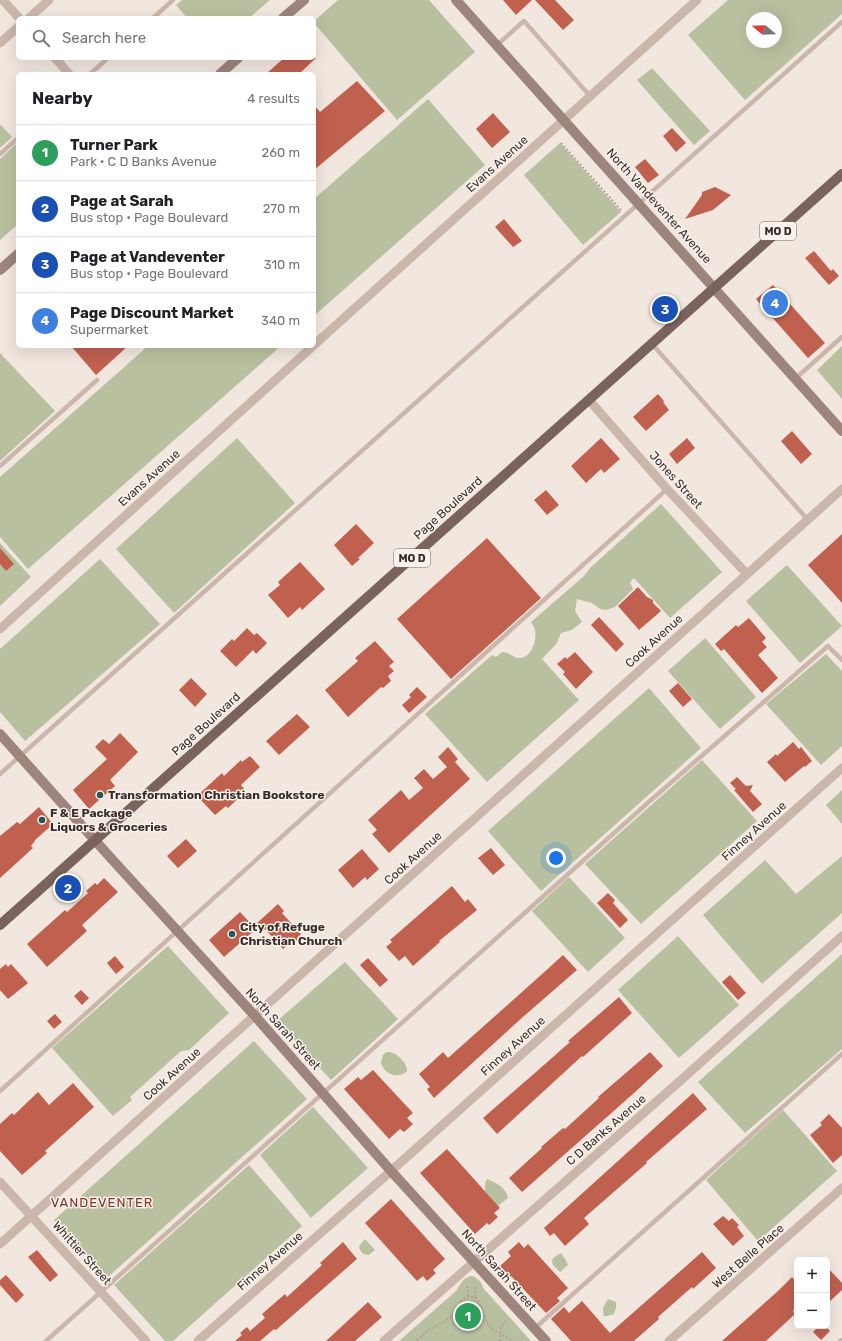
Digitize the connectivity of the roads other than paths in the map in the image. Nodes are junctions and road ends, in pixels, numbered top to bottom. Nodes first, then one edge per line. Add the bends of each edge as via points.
1 (3, 0) edge
2 (49, 0) edge
3 (174, 0) edge
4 (304, 0) edge
5 (456, 0) edge
6 (697, 0) edge
7 (17, 16) edge
8 (31, 16) edge
9 (155, 16) edge
10 (285, 16) edge
11 (842, 22) edge
12 (16, 29) edge
13 (0, 44) edge
14 (497, 45) junction
15 (57, 60) edge
16 (106, 60) edge
17 (236, 60) edge
18 (67, 72) edge
19 (92, 72) edge
20 (222, 72) edge
21 (590, 96) junction
22 (564, 120) junction
23 (16, 140) edge
24 (0, 154) edge
25 (842, 174) edge
26 (639, 203) junction
27 (16, 256) edge
28 (0, 270) edge
29 (715, 288) junction
30 (842, 337) edge
31 (316, 344) edge
32 (652, 344) junction
33 (312, 348) edge
34 (796, 378) junction
35 (97, 380) dead end
36 (589, 400) junction
37 (842, 431) edge
38 (0, 466) edge
39 (667, 489) junction
40 (841, 492) edge
41 (808, 520) junction
42 (747, 574) junction
43 (0, 629) edge
44 (842, 660) edge
45 (0, 734) edge
46 (20, 756) junction
47 (842, 768) edge
48 (0, 774) edge
49 (95, 841) junction
50 (0, 925) edge
51 (177, 931) junction
52 (842, 936) edge
53 (255, 1016) junction
54 (842, 1054) edge
55 (0, 1091) edge
56 (322, 1092) junction
57 (391, 1171) junction
58 (0, 1182) edge
59 (842, 1188) edge
60 (32, 1215) junction
61 (0, 1244) edge
62 (474, 1261) junction
63 (101, 1292) junction
64 (535, 1328) junction
65 (46, 1341) edge
66 (146, 1341) edge
67 (198, 1341) edge
68 (384, 1341) edge
69 (546, 1341) edge
70 (669, 1341) edge

1 - 7 street
2 - 8 street
3 - 9 lane
4 - 10 street
5 - 14 street, North Vandeventer Avenue
6 - 21 street, Evans Avenue
11 - 26 lane
12 - 13 street
14 - 21 lane via 524,21
14 - 22 street, North Vandeventer Avenue
15 - 18 street
16 - 19 lane
17 - 20 street
21 - 22 street, Evans Avenue
22 - 26 street, North Vandeventer Avenue
22 - 31 street, Evans Avenue
23 - 24 lane
25 - 29 main road, Page Boulevard / MO D
26 - 29 street, North Vandeventer Avenue
26 - 46 lane
27 - 28 street
29 - 32 main road, Page Boulevard / MO D
29 - 34 street, North Vandeventer Avenue
30 - 34 lane
32 - 36 main road, Page Boulevard / MO D
32 - 41 lane
33 - 43 street, Evans Avenue
34 - 37 street, North Vandeventer Avenue
35 - 38 lane
36 - 39 street, Jones Street
36 - 49 main road, Page Boulevard / MO D
39 - 42 street, Jones Street
39 - 51 lane
40 - 41 street, Cook Avenue
41 - 42 street, Cook Avenue
42 - 53 street, Cook Avenue
44 - 56 lane via 828,646
45 - 46 street, North Sarah Street
46 - 48 lane
46 - 49 street, North Sarah Street
47 - 57 street, Finney Avenue
49 - 50 main road, Page Boulevard / MO D
49 - 51 street, North Sarah Street
51 - 53 street, North Sarah Street
51 - 55 lane
52 - 62 street, C D Banks Avenue
53 - 56 street, North Sarah Street
53 - 60 street, Cook Avenue
54 - 64 lane
56 - 57 street, North Sarah Street
56 - 63 lane
57 - 62 street, North Sarah Street
57 - 67 street, Finney Avenue
58 - 60 street, Whittier Street
59 - 70 street, West Belle Place
60 - 61 street, Cook Avenue
60 - 63 street, Whittier Street
62 - 64 street, North Sarah Street
62 - 68 street, C D Banks Avenue
63 - 65 lane
63 - 66 street, Whittier Street
64 - 69 street, North Sarah Street

